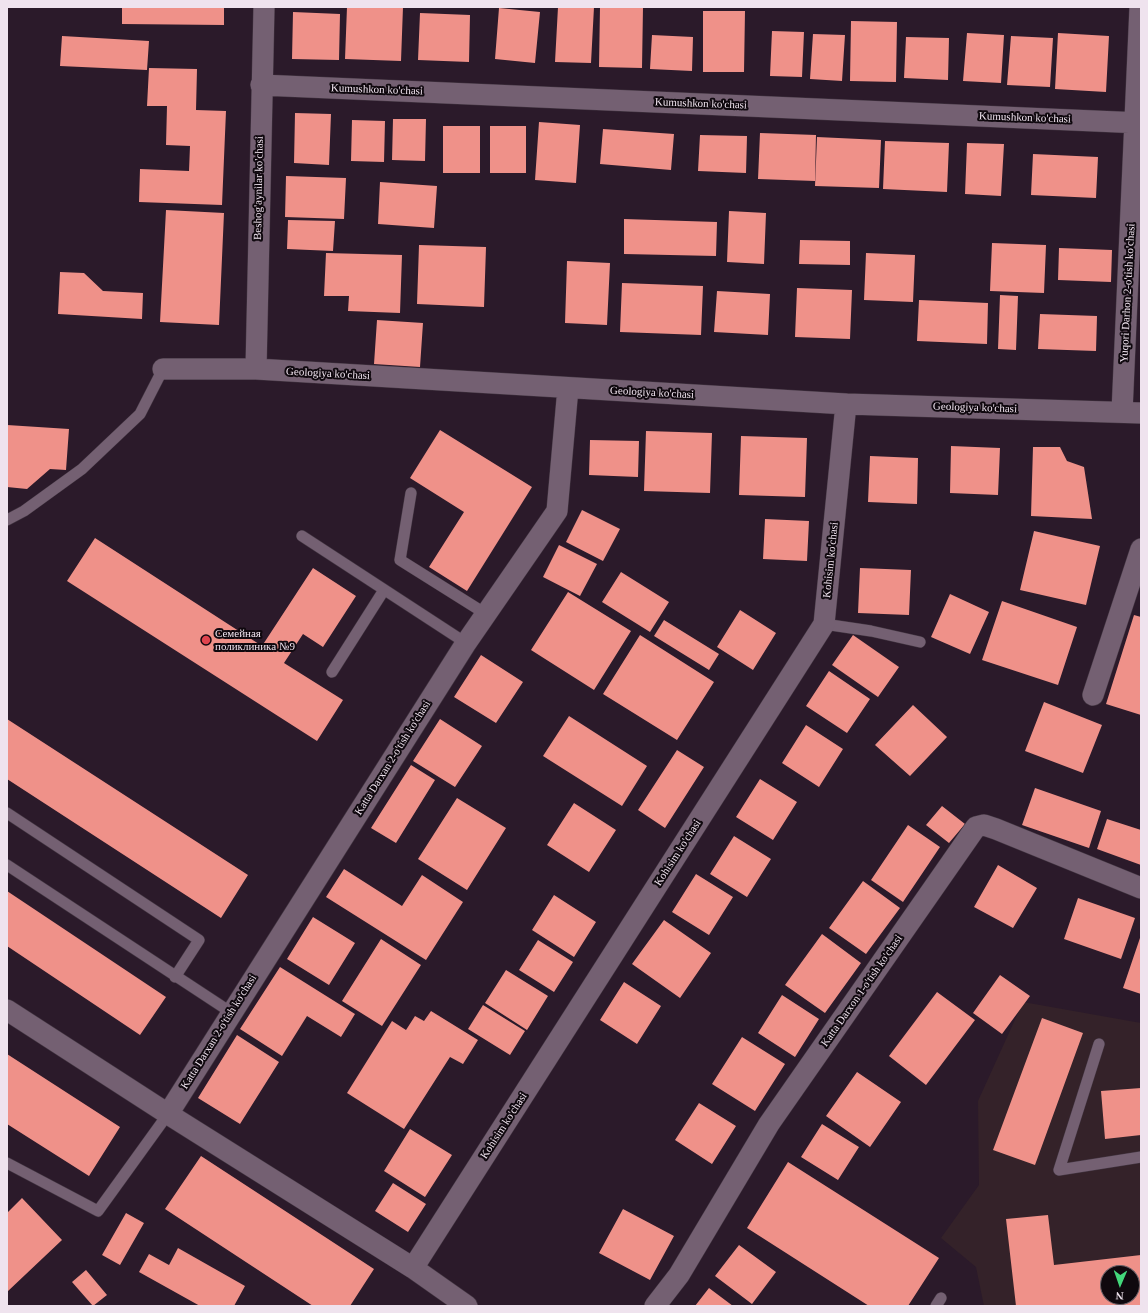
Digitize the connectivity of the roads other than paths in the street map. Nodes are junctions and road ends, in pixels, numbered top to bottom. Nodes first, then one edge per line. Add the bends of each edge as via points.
1 (264, 7) edge
2 (1140, 7) edge
3 (261, 85) junction
4 (1138, 123) edge
5 (163, 369) joint
6 (256, 369) junction
7 (568, 388) junction
8 (846, 404) junction
9 (1131, 412) edge
10 (412, 493) dead end
11 (7, 520) edge
12 (302, 536) dead end
13 (1141, 549) edge
14 (384, 590) junction
15 (486, 614) junction
16 (824, 624) junction
17 (920, 642) dead end
18 (466, 643) junction
19 (332, 672) dead end
20 (1093, 695) dead end
21 (7, 812) edge
22 (7, 865) edge
23 (1141, 888) edge
24 (175, 977) junction
25 (7, 1010) edge
26 (232, 1013) junction
27 (1099, 1044) dead end
28 (168, 1114) junction
29 (1141, 1157) edge
30 (7, 1163) edge
31 (413, 1268) junction
32 (468, 1306) edge
33 (655, 1306) edge

1 - 3 street, Beshog'aynilar ko'chasi
2 - 4 street, Yuqori Darhon 2-o'tish ko'chasi
3 - 4 street, Kumushkon ko'chasi
3 - 6 street, Beshog'aynilar ko'chasi
4 - 9 street, Yuqori Darhon 2-o'tish ko'chasi
5 - 6 street, Geologiya ko'chasi
5 - 11 lane via 140,414 82,469 24,511
6 - 7 street, Geologiya ko'chasi
7 - 8 street, Geologiya ko'chasi
7 - 15 street, Katta Darxan 2-o'tish ko'chasi via 557,511
8 - 9 street, Geologiya ko'chasi
8 - 16 street, Kohisim ko'chasi
10 - 15 lane via 400,560
12 - 14 lane
13 - 20 street
14 - 18 lane
14 - 19 lane
15 - 18 street, Katta Darxan 2-o'tish ko'chasi
16 - 17 lane via 871,630
16 - 31 street, Kohisim ko'chasi
18 - 26 street, Katta Darxan 2-o'tish ko'chasi
21 - 24 lane via 199,940
22 - 24 lane
23 - 33 street, Katta Darxon 1-o'tish ko'chasi via 996,829 984,825 976,827 769,1124 679,1275
24 - 26 lane
25 - 28 street
26 - 28 street, Katta Darxan 2-o'tish ko'chasi
27 - 29 lane via 1059,1170
28 - 30 lane via 98,1211
28 - 31 street
31 - 32 street

